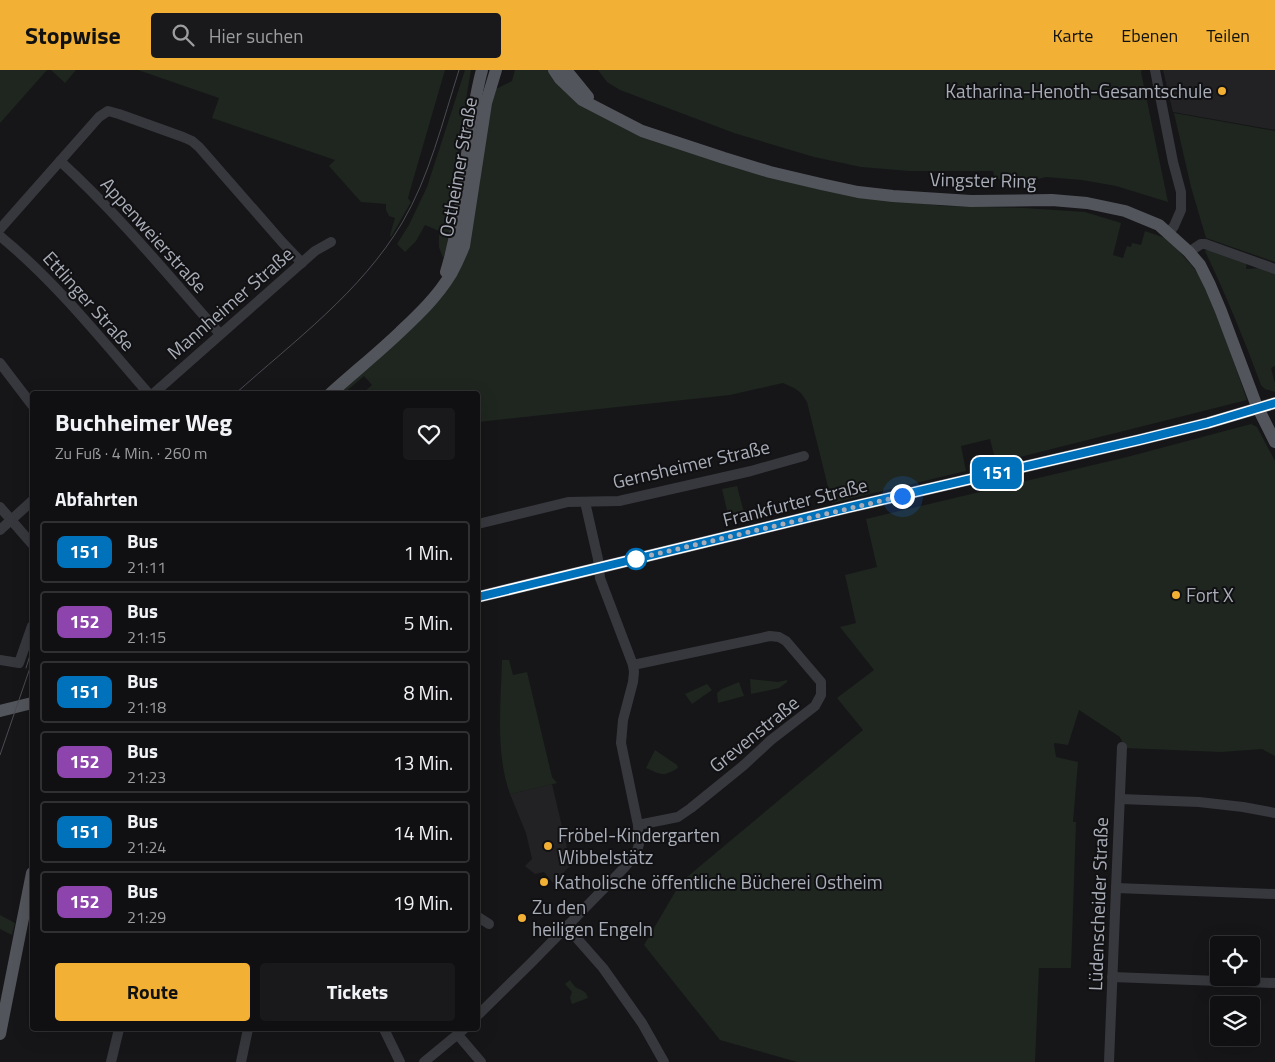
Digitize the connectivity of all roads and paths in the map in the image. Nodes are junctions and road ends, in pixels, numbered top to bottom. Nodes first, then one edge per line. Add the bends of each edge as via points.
1 (482, 70) edge
2 (496, 70) edge
3 (554, 70) edge
4 (566, 70) edge
5 (1155, 70) edge
6 (600, 110) junction
7 (60, 161) junction
8 (0, 229) edge
9 (1169, 233) junction
10 (0, 236) edge
11 (331, 242) dead end
12 (458, 247) junction
13 (1189, 252) junction
14 (302, 263) junction
15 (1275, 269) edge
16 (220, 334) junction
17 (0, 363) edge
18 (1249, 388) junction
19 (146, 391) edge
20 (156, 391) edge
21 (333, 391) edge
22 (1275, 401) edge
23 (30, 402) edge
24 (1275, 409) edge
25 (1259, 410) junction
26 (1275, 424) edge
27 (1274, 440) edge
28 (804, 456) dead end
29 (585, 502) junction
30 (30, 503) edge
31 (0, 507) edge
32 (11, 520) junction
33 (480, 524) edge
34 (0, 530) edge
35 (30, 542) edge
36 (599, 568) junction
37 (480, 597) edge
38 (30, 632) edge
39 (0, 660) edge
40 (633, 665) junction
41 (30, 704) edge
42 (0, 711) edge
43 (1122, 747) dead end
44 (1120, 799) junction
45 (1275, 813) edge
46 (638, 825) junction
47 (30, 884) edge
48 (1116, 888) junction
49 (1275, 894) edge
50 (480, 918) edge
51 (488, 924) dead end
52 (566, 926) junction
53 (1112, 976) junction
54 (1275, 983) edge
55 (480, 1013) edge
56 (119, 1031) edge
57 (248, 1031) edge
58 (385, 1031) edge
59 (461, 1032) edge
60 (0, 1034) edge
61 (111, 1062) edge
62 (242, 1062) edge
63 (400, 1062) edge
64 (424, 1062) edge
65 (481, 1062) edge
66 (664, 1062) edge
67 (1109, 1062) edge

1 - 12 main road, Ostheimer Straße via 471,123
2 - 12 main road, Ostheimer Straße via 486,103 467,230
3 - 6 main road, Vingster Ring via 582,100
4 - 6 main road, Vingster Ring
5 - 9 street via 1181,192 1181,210
6 - 9 main road, Vingster Ring via 642,131 683,145 770,172 858,192 971,201 1087,203 1125,211 1159,225
7 - 8 street
7 - 14 street via 99,117 108,112 183,137 199,147
7 - 16 street, Appenweierstraße via 112,211
9 - 13 main road, Vingster Ring
10 - 19 street, Ettlinger Straße via 43,274
11 - 14 street, Mannheimer Straße
12 - 21 main road, Ostheimer Straße via 436,295
13 - 15 street via 1205,244
13 - 18 main road, Vingster Ring via 1210,286
14 - 16 street, Mannheimer Straße
16 - 20 street, Mannheimer Straße
17 - 23 street
18 - 22 main road
18 - 25 main road, Vingster Ring
22 - 25 main road, Frankfurter Straße
24 - 25 main road, Frankfurter Straße
25 - 27 main road, Vingster Ring
25 - 36 main road, Frankfurter Straße via 1239,419 1208,423
26 - 27 main road
28 - 29 street, Gernsheimer Straße via 619,501
29 - 33 street, Gernsheimer Straße via 568,502
29 - 36 street
30 - 32 street
31 - 32 street
32 - 34 street
32 - 35 street
36 - 37 main road, Frankfurter Straße
36 - 40 street
38 - 39 street via 19,662
40 - 46 street via 633,682 621,743
40 - 46 street, Grevenstraße via 770,636 783,638 821,682 822,695 815,706 691,808 678,817
41 - 42 main road
43 - 44 street, Lüdenscheider Straße
44 - 45 street via 1199,802
44 - 48 street, Lüdenscheider Straße
46 - 52 street via 636,854
47 - 60 main road
48 - 49 street
48 - 53 street, Lüdenscheider Straße
50 - 51 street
52 - 55 street
52 - 66 street via 603,968 642,1023
53 - 54 street
53 - 67 street, Lüdenscheider Straße
56 - 61 street
57 - 62 street
58 - 63 street
59 - 64 street
59 - 65 street

